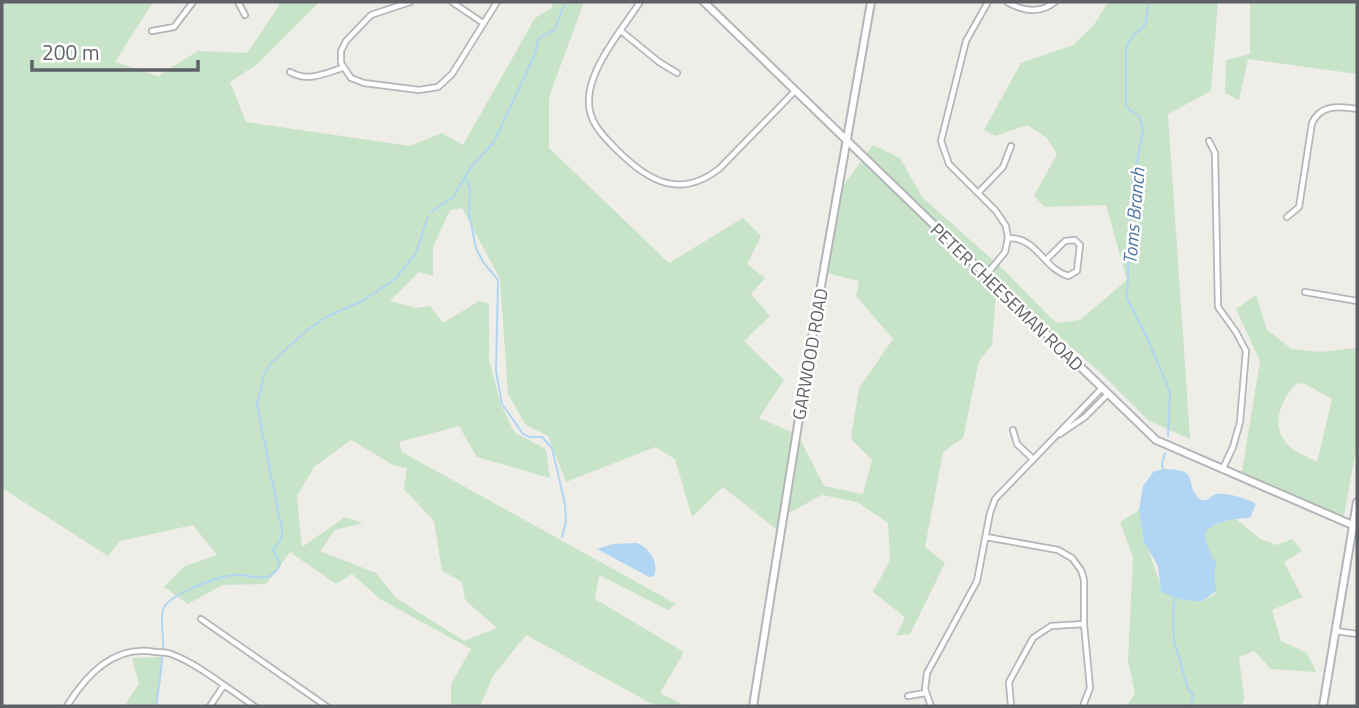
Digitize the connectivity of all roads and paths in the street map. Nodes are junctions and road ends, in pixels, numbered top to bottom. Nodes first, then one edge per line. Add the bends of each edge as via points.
1 (193, 2) edge
2 (238, 2) edge
3 (410, 2) edge
4 (452, 2) edge
5 (497, 2) edge
6 (640, 2) edge
7 (704, 2) edge
8 (871, 2) edge
9 (988, 2) edge
10 (1007, 2) edge
11 (1055, 2) edge
12 (245, 15) dead end
13 (483, 23) junction
14 (152, 31) dead end
15 (621, 31) junction
16 (342, 68) junction
17 (290, 72) dead end
18 (677, 73) dead end
19 (795, 91) junction
20 (1357, 109) edge
21 (1209, 141) dead end
22 (847, 142) junction
23 (1011, 146) dead end
24 (978, 193) junction
25 (1287, 218) dead end
26 (1008, 237) junction
27 (1047, 259) junction
28 (985, 276) junction
29 (1305, 292) dead end
30 (1357, 301) edge
31 (1102, 388) junction
32 (1108, 394) junction
33 (1013, 430) dead end
34 (1048, 443) junction
35 (1033, 459) junction
36 (1223, 468) junction
37 (1357, 502) edge
38 (1356, 526) edge
39 (986, 537) junction
40 (201, 619) dead end
41 (1084, 624) junction
42 (1336, 631) junction
43 (1357, 634) edge
44 (224, 685) junction
45 (925, 693) junction
46 (908, 696) dead end
47 (67, 706) edge
48 (210, 706) edge
49 (254, 706) edge
50 (326, 706) edge
51 (753, 706) edge
52 (931, 706) edge
53 (1011, 706) edge
54 (1083, 706) edge
55 (1324, 706) edge

1 - 14 street via 177,24
2 - 12 street
3 - 16 street via 365,20 342,48
4 - 13 street
5 - 13 street
6 - 15 street
7 - 19 street, PETER CHEESEMAN ROAD
8 - 22 street, GARWOOD ROAD
9 - 24 street via 966,41 941,141 949,164
10 - 11 street via 1037,10
13 - 16 street via 449,78 433,89 364,83
15 - 18 street
15 - 19 street via 593,77 590,113 611,144 639,171 659,181 685,184 710,175
16 - 17 street via 309,78
19 - 22 street, PETER CHEESEMAN ROAD
20 - 25 street via 1334,107 1315,117 1299,207
21 - 36 street via 1215,153 1218,307 1246,351 1241,422
22 - 28 street, PETER CHEESEMAN ROAD
22 - 51 street, GARWOOD ROAD
23 - 24 street via 1003,167
24 - 26 street via 999,214
26 - 27 street via 1023,239
26 - 28 street via 1003,256
27 - 27 street via 1060,273 1070,276 1077,271 1080,245 1075,240 1065,242
28 - 31 street, PETER CHEESEMAN ROAD
29 - 30 street
31 - 32 street, PETER CHEESEMAN ROAD
31 - 34 street
32 - 34 street
32 - 36 street, PETER CHEESEMAN ROAD via 1156,440
33 - 35 street via 1017,444
34 - 35 street
35 - 39 street via 995,499
36 - 38 street, PETER CHEESEMAN ROAD
37 - 38 street
38 - 42 street
39 - 41 street via 1053,548 1072,558 1084,580
39 - 45 street via 977,582 929,668
40 - 50 street
41 - 53 street via 1051,626 1033,638 1009,682
41 - 54 street via 1090,688
42 - 43 street
42 - 55 street
44 - 47 street via 169,652 132,652 94,670
44 - 48 street
44 - 49 street
45 - 46 street
45 - 52 street

